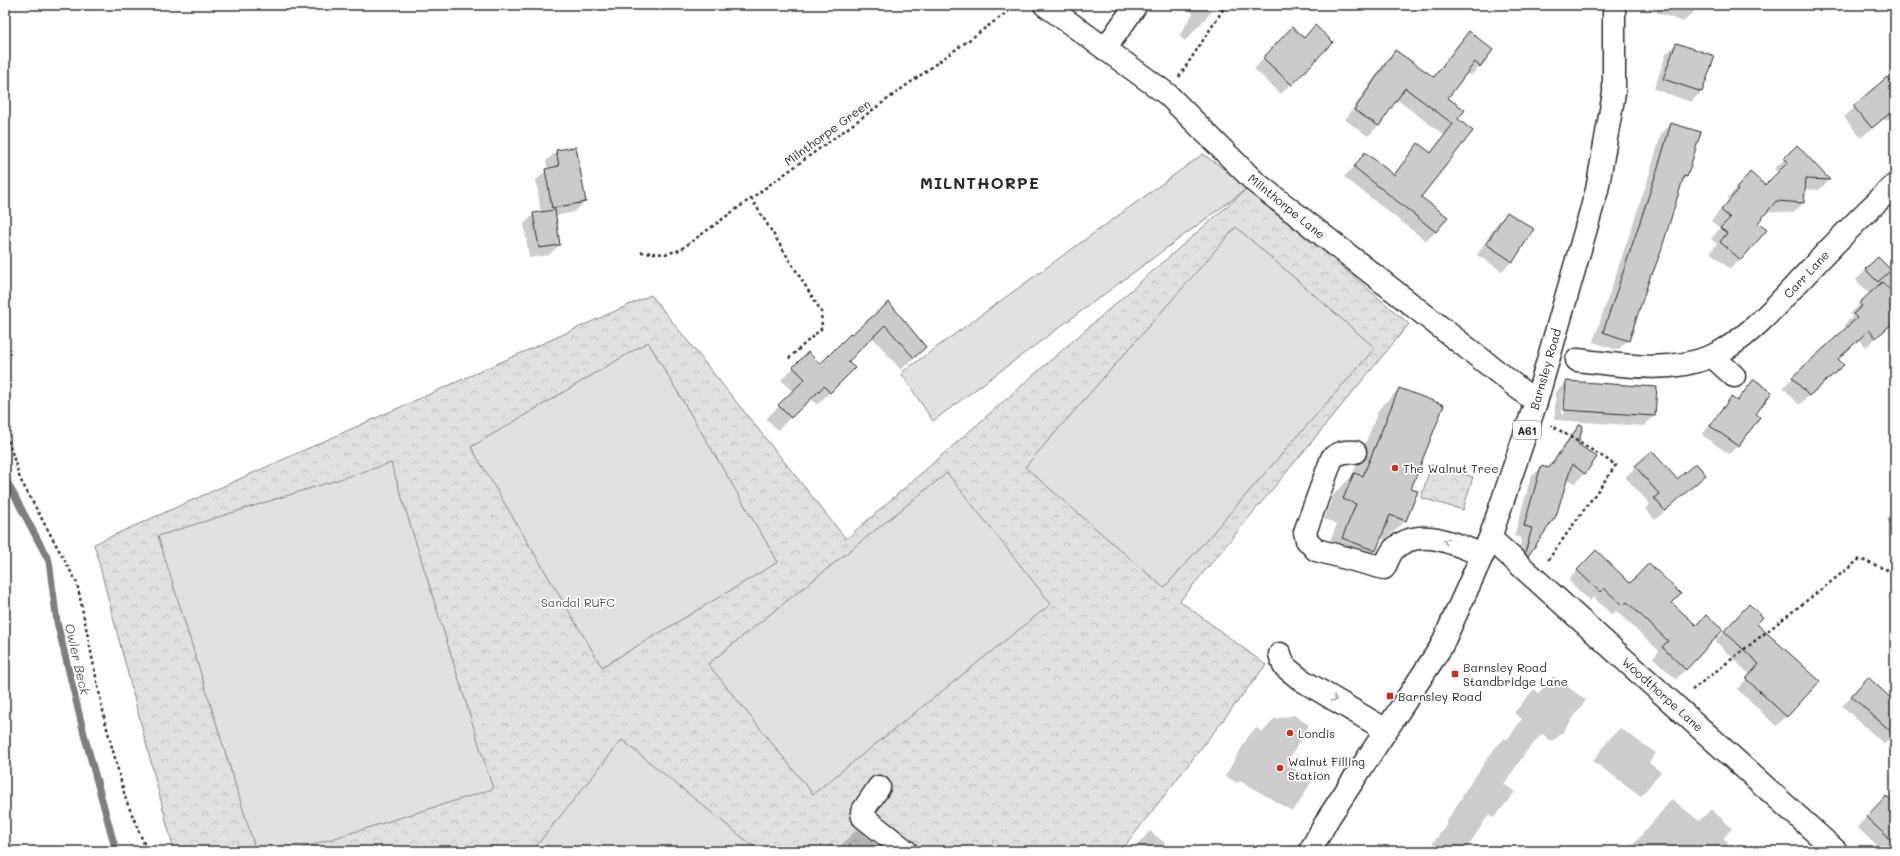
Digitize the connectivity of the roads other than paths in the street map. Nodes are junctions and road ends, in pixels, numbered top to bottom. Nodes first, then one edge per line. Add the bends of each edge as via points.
1 (1136, 5) edge
2 (1614, 5) edge
3 (1046, 6) edge
4 (1105, 49) junction
5 (1895, 186) edge
6 (1712, 356) junction
7 (1577, 360) dead end
8 (1734, 376) dead end
9 (1534, 407) junction
10 (1355, 452) dead end
11 (1486, 546) junction
12 (1280, 654) dead end
13 (1386, 730) junction
14 (879, 787) dead end
15 (1329, 817) junction
16 (906, 851) edge
17 (1310, 851) edge
18 (1319, 851) edge
19 (1836, 851) edge

1 - 4 street
2 - 9 street, Barnsley Road / A61 via 1614,94 1597,190
3 - 4 street, Milnthorpe Lane
4 - 9 street, Milnthorpe Lane via 1167,94 1256,182
5 - 6 street, Carr Lane via 1859,218 1765,316 1729,346
6 - 7 street, Carr Lane via 1669,366 1644,368
6 - 8 street
9 - 11 street, Barnsley Road / A61
11 -> 10 street via 1438,538 1415,538 1393,550 1384,568 1316,550 1307,540 1305,532 1332,458 1338,453
11 - 13 street, Barnsley Road / A61 via 1441,647
11 - 19 street, Woodthorpe Lane via 1535,578
12 -> 13 street via 1284,666 1300,679
13 - 15 street, Barnsley Road / A61
14 - 16 street via 862,812 863,817
15 - 17 street, Barnsley Road / A61
15 - 18 street, A61

